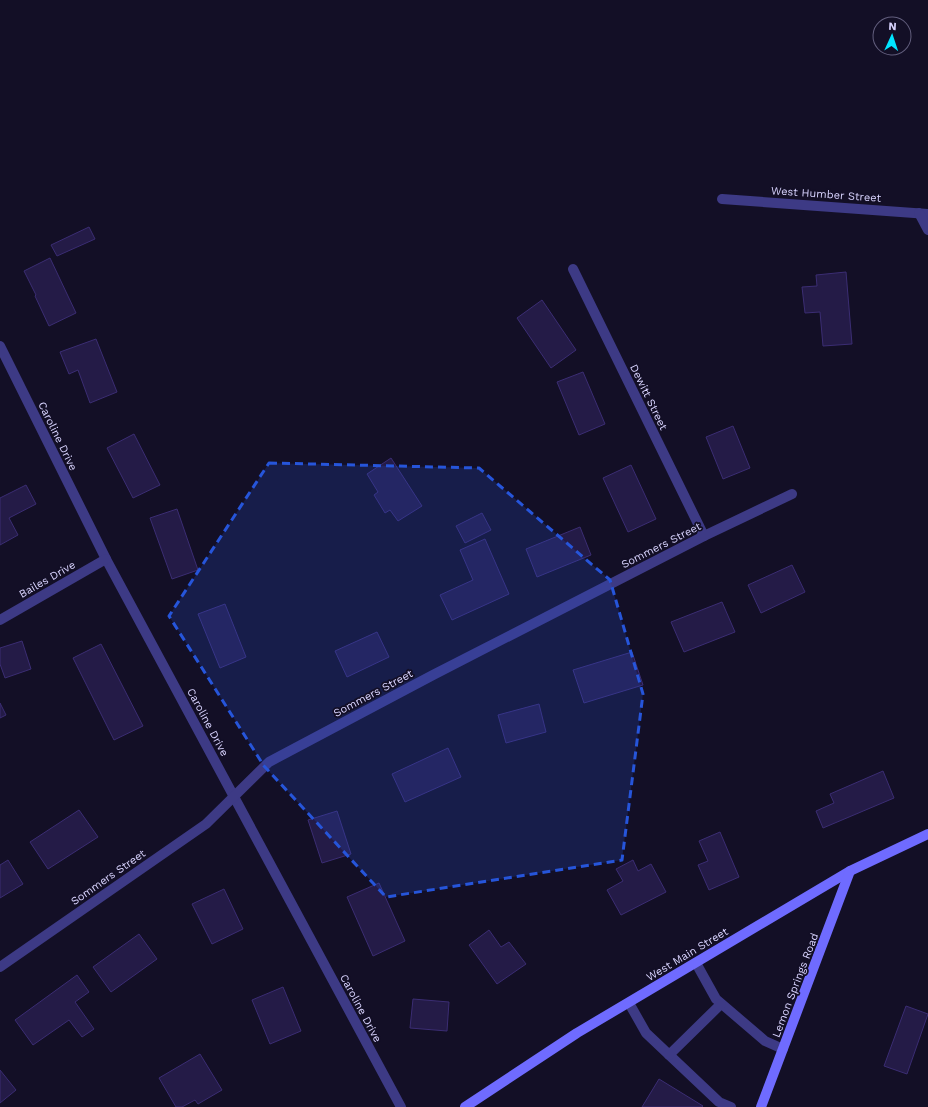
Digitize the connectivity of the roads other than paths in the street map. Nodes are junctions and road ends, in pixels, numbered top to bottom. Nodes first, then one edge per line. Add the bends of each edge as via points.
1 (722, 199) dead end
2 (924, 213) edge
3 (928, 230) edge
4 (573, 269) dead end
5 (0, 346) edge
6 (792, 494) dead end
7 (704, 536) junction
8 (106, 559) junction
9 (0, 620) edge
10 (234, 797) junction
11 (928, 834) edge
12 (850, 871) junction
13 (696, 963) junction
14 (0, 967) edge
15 (629, 1003) junction
16 (721, 1004) junction
17 (783, 1049) junction
18 (669, 1055) junction
19 (402, 1107) edge
20 (465, 1107) edge
21 (731, 1107) edge
22 (761, 1107) edge

1 - 2 street, West Humber Street
2 - 3 street
4 - 7 street, Dewitt Street
5 - 8 street, Caroline Drive
6 - 7 street, Sommers Street
7 - 10 street, Sommers Street via 270,762
8 - 9 street, Bailes Drive
8 - 10 street, Caroline Drive
10 - 14 street, Sommers Street via 206,824
10 - 19 street, Caroline Drive
11 - 12 main road, West Main Street
12 - 13 main road, West Main Street
12 - 17 main road, Lemon Springs Road
13 - 15 main road, West Main Street
13 - 16 street
15 - 18 street via 646,1033
15 - 20 main road, West Main Street
16 - 17 street via 765,1041
16 - 18 street
17 - 22 main road, Lemon Springs Road
18 - 21 street via 719,1102

